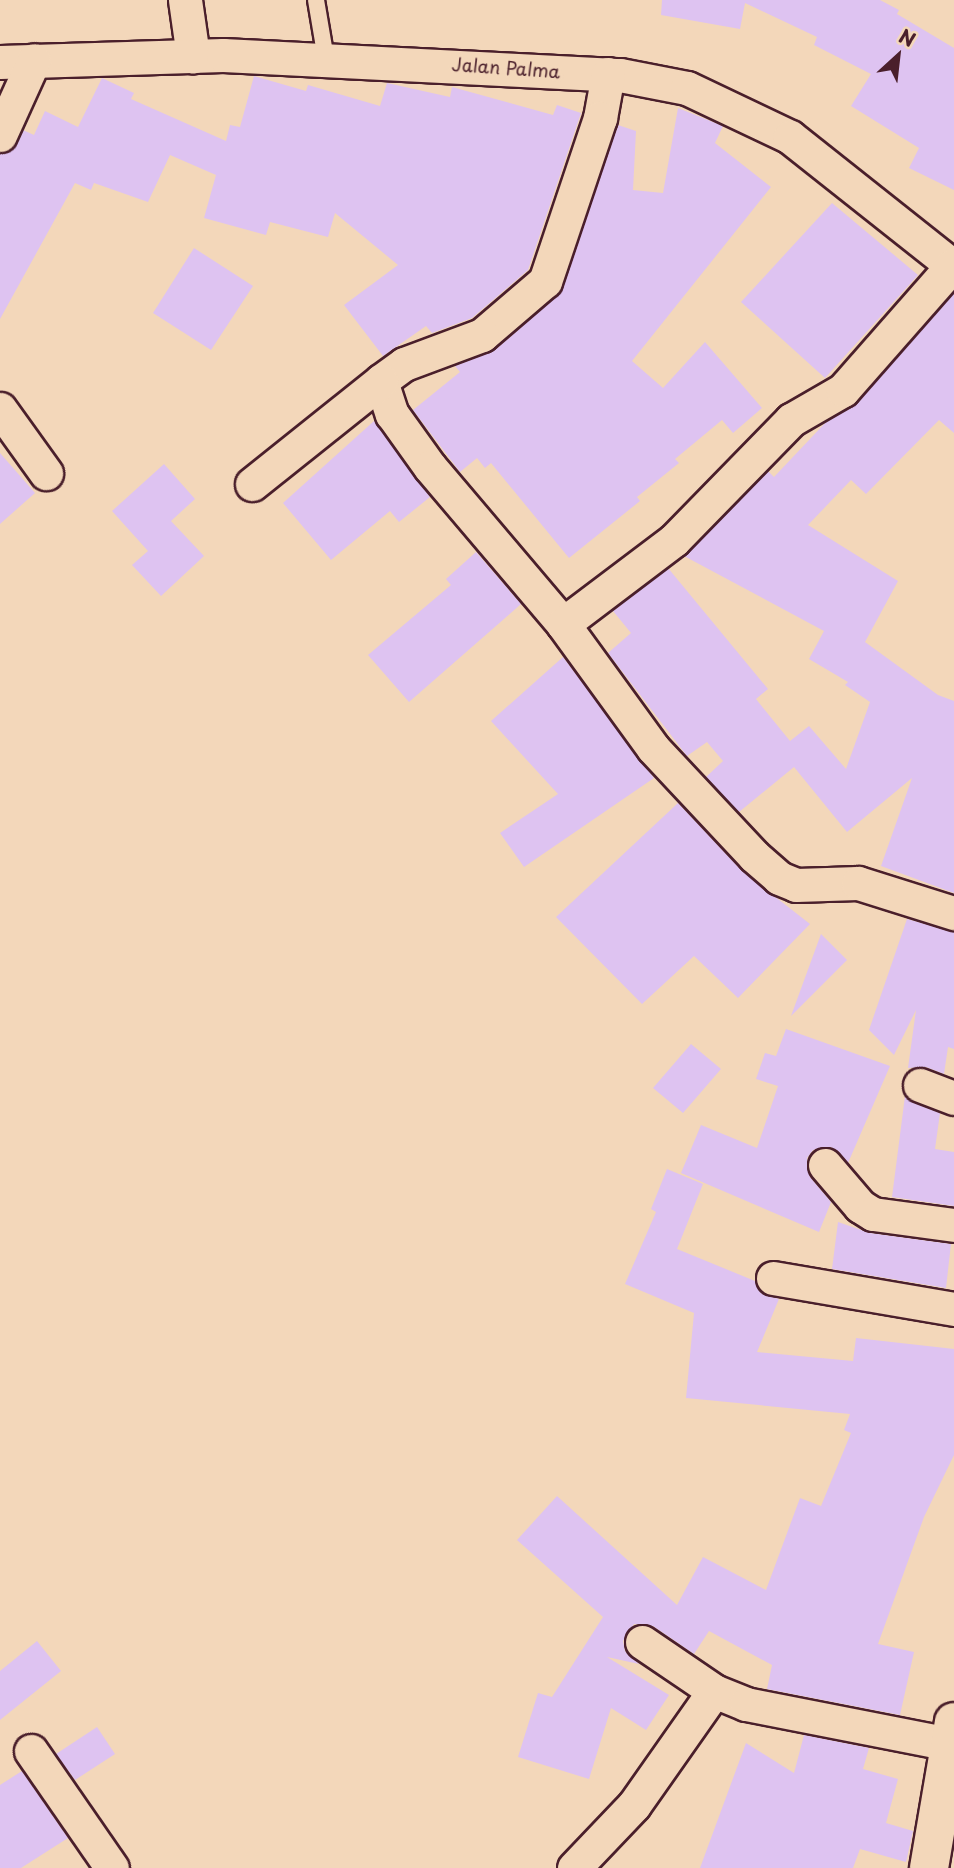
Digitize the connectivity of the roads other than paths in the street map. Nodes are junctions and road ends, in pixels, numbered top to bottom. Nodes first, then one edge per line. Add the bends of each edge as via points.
1 (185, 0) edge
2 (316, 0) edge
3 (193, 56) junction
4 (326, 59) junction
5 (34, 60) junction
6 (0, 62) edge
7 (608, 74) junction
8 (0, 135) edge
9 (953, 266) edge
10 (381, 381) junction
11 (0, 409) edge
12 (46, 473) dead end
13 (252, 484) dead end
14 (563, 624) junction
15 (954, 913) edge
16 (920, 1086) dead end
17 (954, 1098) edge
18 (825, 1165) dead end
19 (954, 1225) edge
20 (773, 1278) dead end
21 (954, 1309) edge
22 (642, 1642) dead end
23 (714, 1691) junction
24 (952, 1733) edge
25 (31, 1751) dead end
26 (112, 1868) edge
27 (574, 1868) edge
28 (929, 1868) edge

1 - 3 street
2 - 4 lane
3 - 4 street, Jalan Palma
3 - 5 street, Jalan Palma
4 - 7 street, Jalan Palma
5 - 6 street, Jalan Palma
5 - 8 street
7 - 9 street, Jalan Palma via 687,88 790,136
7 - 10 street via 592,144 545,281 482,335 404,364
9 - 14 street via 843,390 791,419 674,540
10 - 13 street
10 - 14 street via 392,414 430,467
11 - 12 street
14 - 15 street via 653,748 779,878 796,885 858,883
16 - 17 street
18 - 19 street via 860,1206 873,1214
20 - 21 street
22 - 23 street
23 - 24 street via 746,1704
23 - 27 street via 634,1805
24 - 28 highway
25 - 26 street

